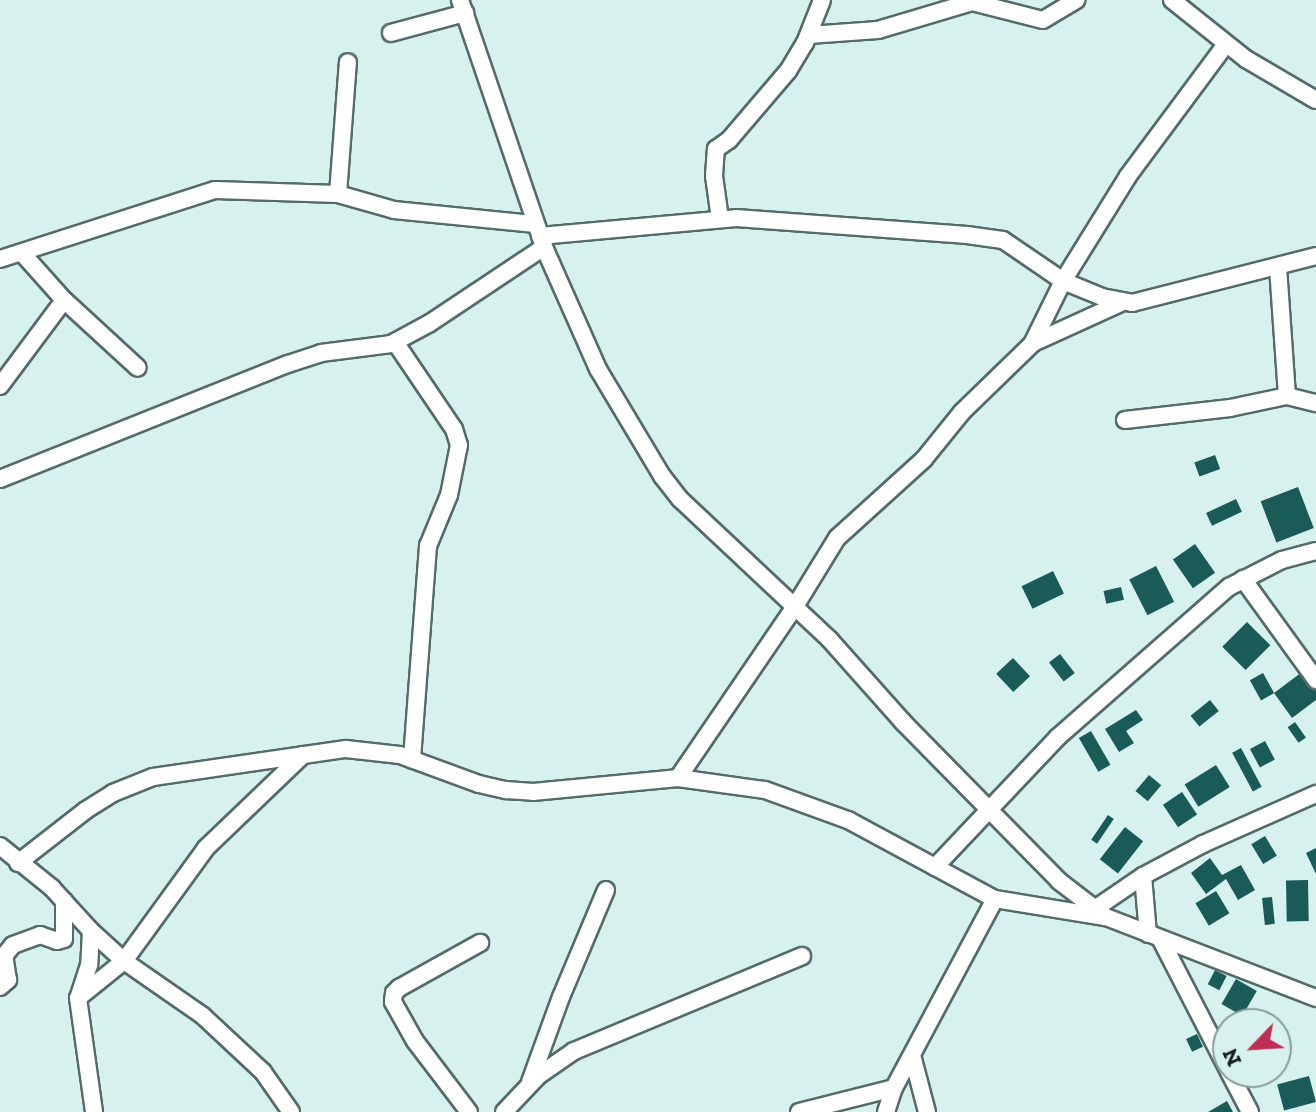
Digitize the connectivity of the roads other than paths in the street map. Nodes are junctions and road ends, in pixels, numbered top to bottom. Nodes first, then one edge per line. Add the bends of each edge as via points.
1 (822, 0) edge
2 (1076, 0) edge
3 (1172, 0) edge
4 (462, 7) edge
5 (391, 33) dead end
6 (809, 35) junction
7 (1226, 44) junction
8 (348, 62) dead end
9 (1316, 100) edge
10 (338, 194) junction
11 (720, 219) junction
12 (540, 236) junction
13 (22, 253) junction
14 (1316, 256) edge
15 (0, 259) edge
16 (1278, 267) junction
17 (1063, 281) junction
18 (64, 300) junction
19 (1123, 302) junction
20 (395, 342) junction
21 (1032, 344) junction
22 (138, 368) dead end
23 (0, 386) edge
24 (1287, 396) junction
25 (1316, 403) edge
26 (1125, 420) dead end
27 (0, 479) edge
28 (1316, 551) edge
29 (1243, 579) junction
30 (794, 608) junction
31 (1316, 680) edge
32 (303, 755) junction
33 (412, 759) junction
34 (678, 778) junction
35 (1316, 794) edge
36 (990, 813) junction
37 (0, 846) edge
38 (18, 863) junction
39 (935, 867) junction
40 (1143, 876) junction
41 (606, 890) dead end
42 (995, 899) junction
43 (64, 901) junction
44 (1101, 913) junction
45 (91, 931) junction
46 (1154, 936) junction
47 (480, 943) dead end
48 (802, 956) dead end
49 (124, 961) junction
50 (0, 987) edge
51 (78, 998) junction
52 (1316, 998) edge
53 (1212, 1042) edge
54 (912, 1055) junction
55 (528, 1087) junction
56 (894, 1088) junction
57 (1237, 1088) edge
58 (511, 1108) edge
59 (94, 1112) edge
60 (291, 1112) edge
61 (469, 1112) edge
62 (799, 1112) edge
63 (886, 1112) edge
64 (927, 1112) edge
65 (1250, 1112) edge

1 - 6 street
2 - 6 street via 1043,20 972,2 878,30
3 - 7 street
4 - 5 street
4 - 12 street
6 - 11 street via 788,71 716,149
7 - 9 street
7 - 17 street via 1128,176
8 - 10 street
10 - 12 street via 394,210
10 - 13 street via 215,190
11 - 12 street
11 - 17 street via 1003,240
12 - 20 street via 430,323
12 - 30 street via 598,369 662,476
13 - 15 street
13 - 18 street
14 - 16 street
16 - 19 street
16 - 24 street
17 - 19 street
17 - 21 street
18 - 22 street
18 - 23 street
19 - 21 street
20 - 27 street via 321,353 288,364
20 - 33 street via 454,429 459,445 449,495 428,546
21 - 30 street via 962,412 924,459 837,538
24 - 25 street
24 - 26 street
28 - 29 street
29 - 31 street
29 - 36 street via 1058,737
30 - 34 street
30 - 36 street
32 - 33 street via 346,749
32 - 38 street via 153,777 86,810
32 - 49 street via 206,848
33 - 34 street via 506,790 533,792
34 - 39 street via 801,800
35 - 40 street
36 - 39 street
36 - 44 street via 1059,881
37 - 38 street
38 - 43 street
39 - 42 street
40 - 44 street
40 - 46 street
41 - 55 street
42 - 44 street
42 - 54 street
43 - 45 street
43 - 50 street via 64,939 40,935 13,945 4,956 8,980
44 - 46 street
45 - 49 street
45 - 51 street via 89,965
46 - 52 street
46 - 53 street
47 - 61 street via 399,988 393,1002 415,1041
48 - 55 street via 574,1051
49 - 51 street
49 - 60 street via 203,1016 263,1072
51 - 59 street
54 - 56 street
54 - 64 street
55 - 58 street
56 - 62 street
56 - 63 street
57 - 65 street

